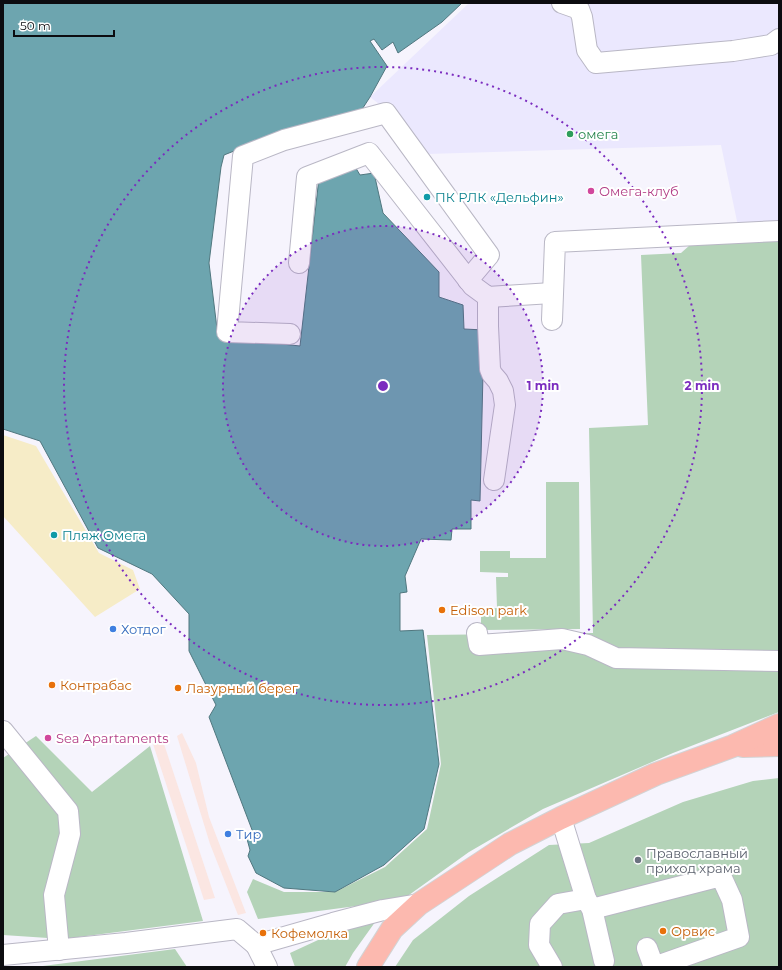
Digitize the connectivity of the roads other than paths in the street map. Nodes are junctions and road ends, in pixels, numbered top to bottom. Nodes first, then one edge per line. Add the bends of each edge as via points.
1 (562, 3) edge
2 (779, 39) edge
3 (779, 231) edge
4 (299, 263) dead end
5 (468, 280) junction
6 (552, 292) junction
7 (488, 297) junction
8 (552, 320) dead end
9 (290, 334) dead end
10 (494, 480) dead end
11 (477, 633) dead end
12 (779, 661) edge
13 (779, 725) edge
14 (3, 731) edge
15 (779, 745) edge
16 (734, 746) junction
17 (561, 818) junction
18 (419, 904) junction
19 (589, 904) junction
20 (256, 945) junction
21 (647, 948) dead end
22 (59, 950) junction
23 (3, 955) edge
24 (604, 960) dead end
25 (267, 967) edge
26 (368, 967) edge
27 (552, 967) edge

1 - 2 street via 579,9 587,50 596,63 733,51 771,45
3 - 6 street via 555,242
4 - 5 street via 307,177 369,153
5 - 7 street
5 - 9 street via 489,255 386,113 284,140 243,156 227,332
6 - 7 street
6 - 8 street
7 - 10 street via 490,369 503,391 505,404
11 - 12 street via 480,645 562,639 588,645 616,658
13 - 16 main road
14 - 22 street via 68,811 70,834 54,895
15 - 16 main road
16 - 17 main road via 656,774
17 - 18 main road via 510,844
17 - 19 street
18 - 20 street via 383,910
18 - 26 main road via 392,929
19 - 21 street via 721,876 732,900 739,938 654,966
19 - 24 street
19 - 27 street via 558,904 540,924 539,946
20 - 22 street via 237,929
20 - 25 street
22 - 23 street

